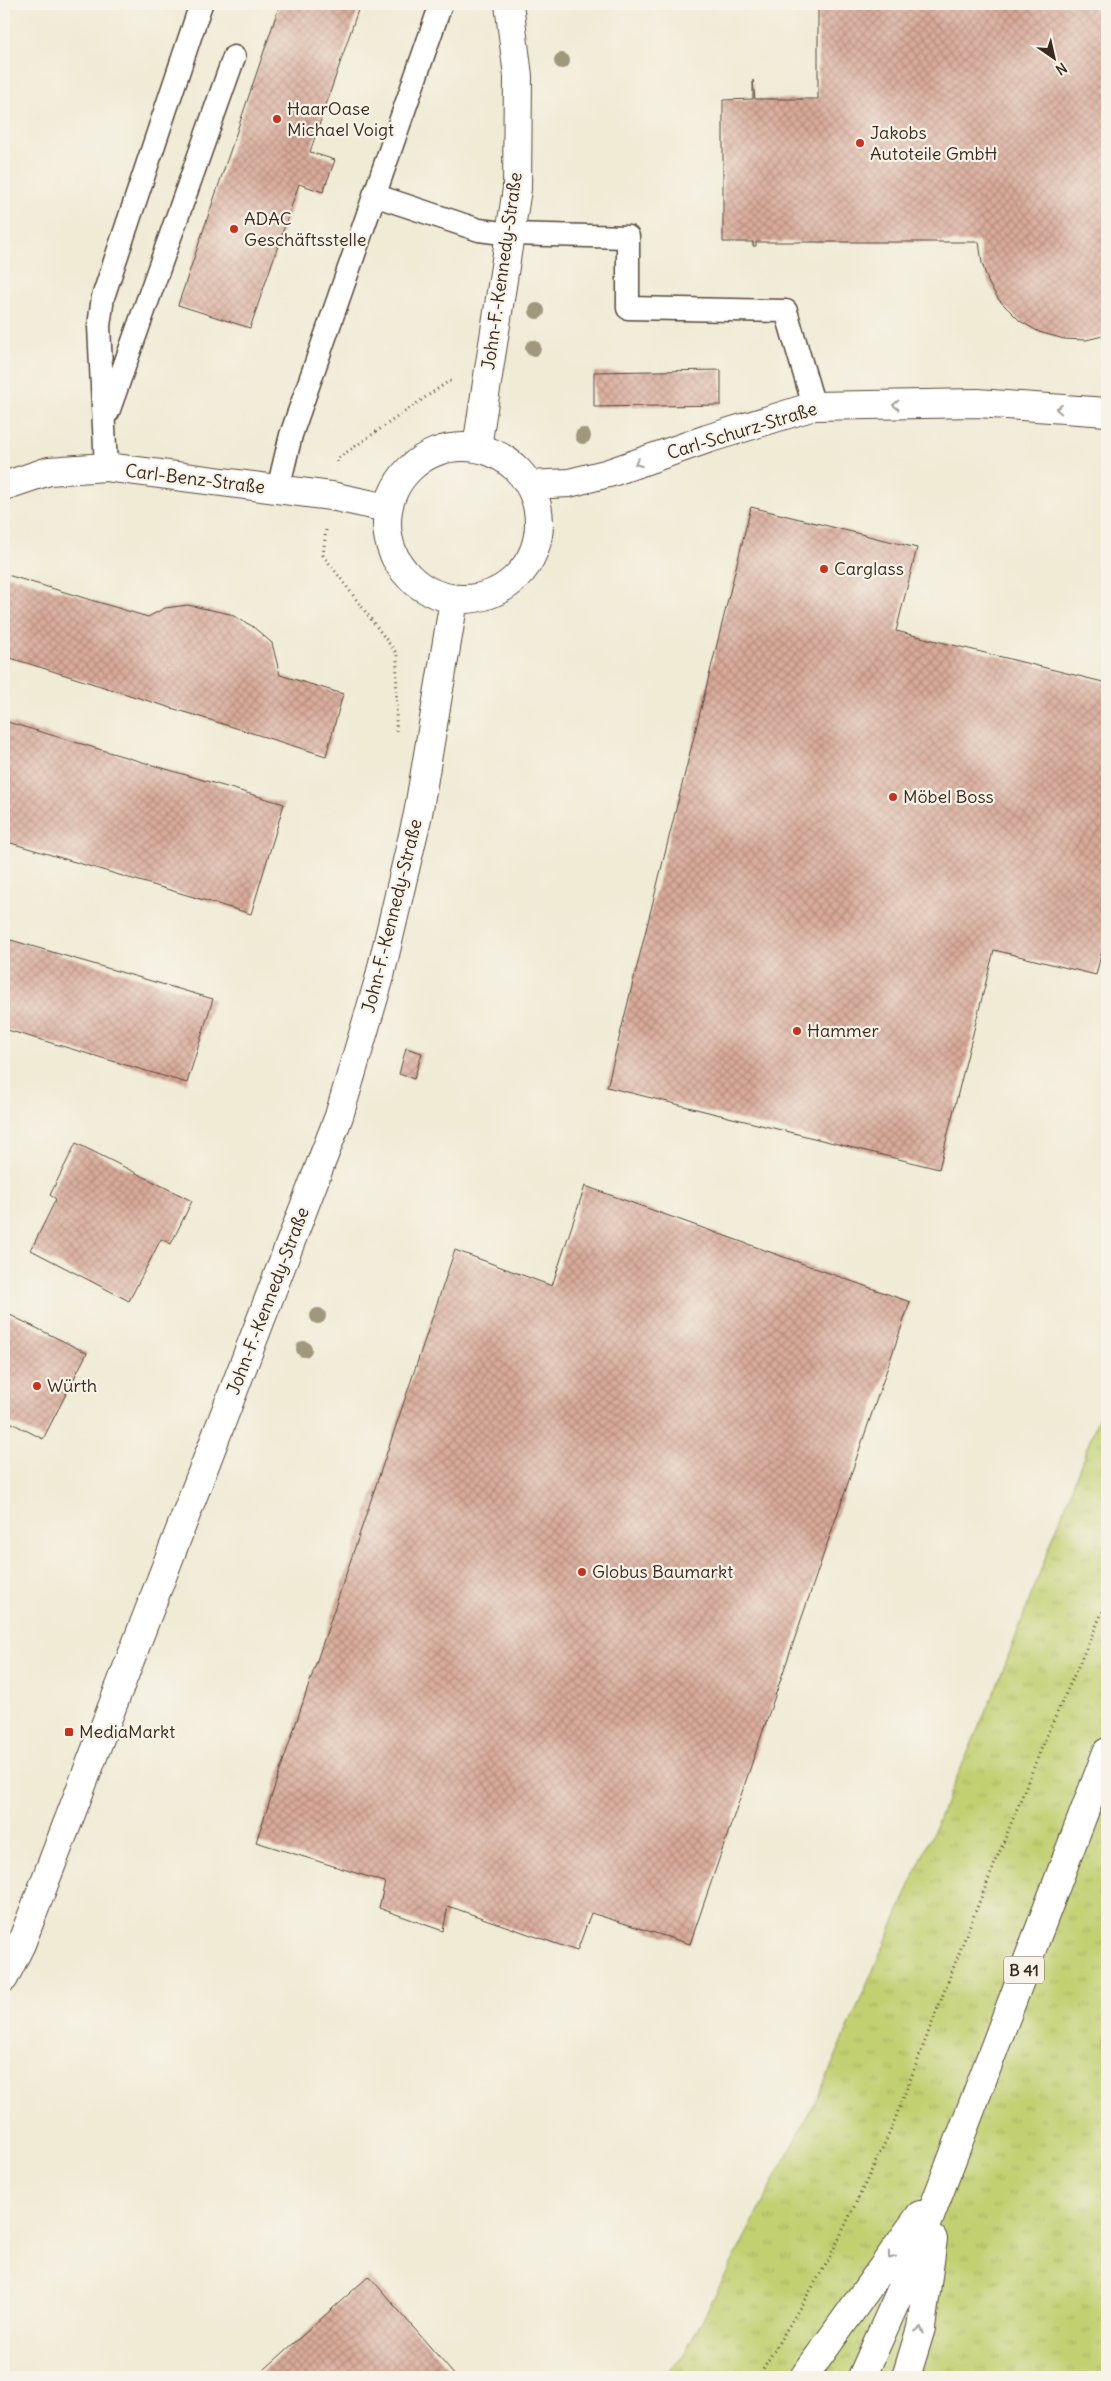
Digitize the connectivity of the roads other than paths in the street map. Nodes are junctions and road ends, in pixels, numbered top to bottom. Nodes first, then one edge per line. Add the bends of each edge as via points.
1 (202, 4) edge
2 (441, 4) edge
3 (509, 4) edge
4 (234, 57) dead end
5 (374, 195) junction
6 (510, 234) junction
7 (814, 406) junction
8 (1107, 412) edge
9 (104, 424) junction
10 (477, 447) junction
11 (106, 467) junction
12 (530, 485) junction
13 (4, 486) edge
14 (278, 489) junction
15 (387, 508) junction
16 (454, 600) junction
17 (1107, 1752) edge
18 (4, 1978) edge
19 (940, 2188) junction
20 (804, 2377) edge
21 (862, 2377) edge
22 (906, 2377) edge

1 - 9 lane via 103,297 99,326
2 - 5 lane
3 - 6 street, John-F.-Kennedy-Straße via 518,76 517,190
4 - 9 lane
5 - 6 lane via 456,224
5 - 14 lane via 291,435
6 - 7 lane via 628,237 628,308 786,311
6 - 10 street, John-F.-Kennedy-Straße
8 -> 7 street, Carl-Schurz-Straße via 977,403
7 -> 12 street, Carl-Schurz-Straße via 707,439 610,474 569,483
9 - 11 lane
10 - 12 street via 498,454 516,467
10 - 15 street via 447,448 420,460 398,481
11 - 13 street, Carl-Benz-Straße via 49,471
11 - 14 street, Carl-Benz-Straße
12 - 16 street via 540,517 535,551 516,579 488,597
14 - 15 street, Carl-Benz-Straße
15 - 16 street via 387,541 400,569 424,590
16 - 18 street, John-F.-Kennedy-Straße via 418,814 379,980 338,1116 32,1918
17 - 19 street, B 41
19 -> 20 street
19 - 21 street, B 41 via 909,2272
22 -> 19 street via 921,2328

